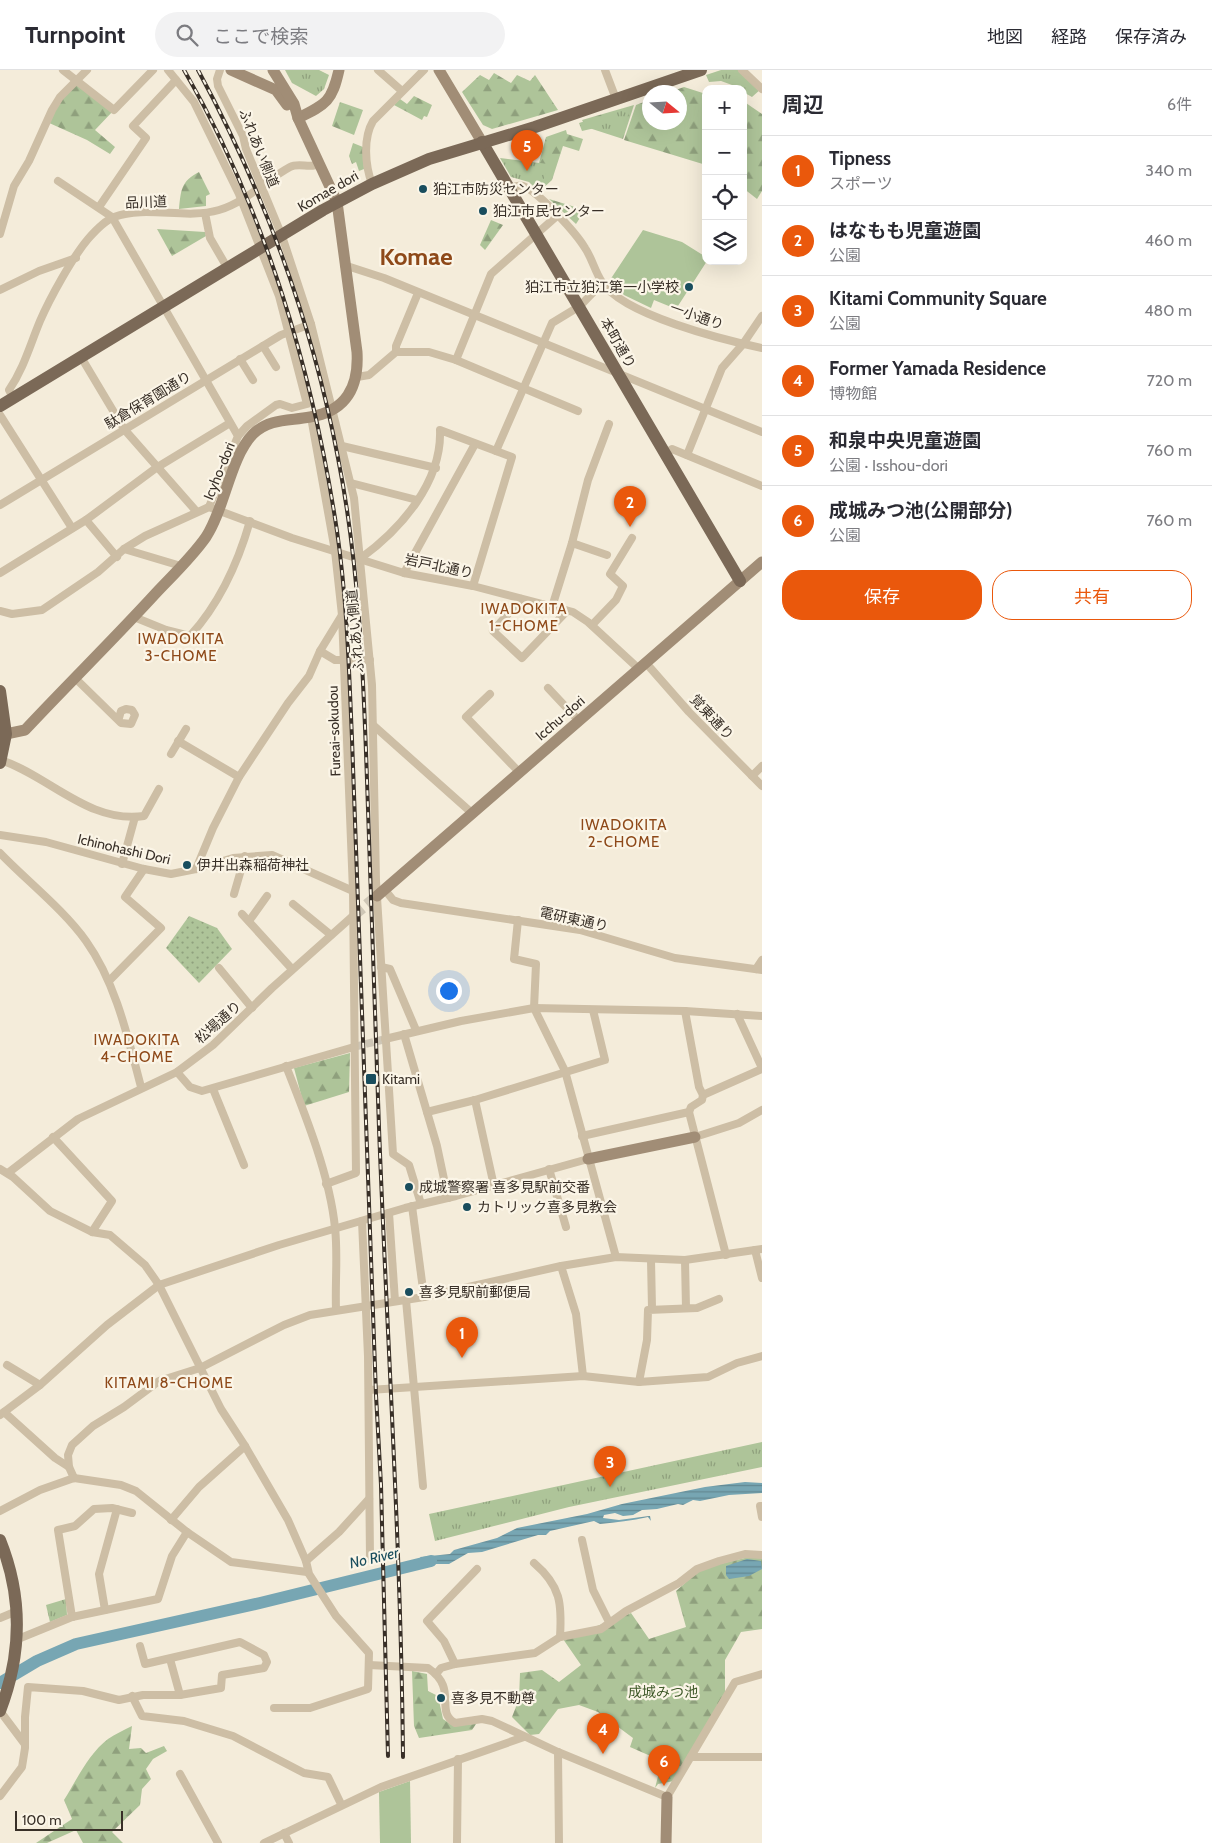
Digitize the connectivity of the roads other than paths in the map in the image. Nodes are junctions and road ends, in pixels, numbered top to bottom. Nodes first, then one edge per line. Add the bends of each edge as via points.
1 (63, 70) edge
2 (87, 70) edge
3 (153, 70) edge
4 (168, 70) edge
5 (220, 70) edge
6 (231, 70) edge
7 (273, 70) edge
8 (339, 70) edge
9 (378, 70) edge
10 (424, 70) edge
11 (439, 70) edge
12 (606, 70) edge
13 (701, 70) edge
14 (742, 70) edge
15 (77, 80) junction
16 (176, 80) junction
17 (762, 89) edge
18 (402, 92) junction
19 (616, 99) junction
20 (288, 107) joint
21 (298, 118) junction
22 (482, 142) junction
23 (319, 164) junction
24 (58, 181) dead end
25 (372, 184) junction
26 (261, 186) junction
27 (509, 189) junction
28 (241, 200) junction
29 (337, 202) junction
30 (99, 207) junction
31 (205, 213) junction
32 (558, 214) junction
33 (112, 217) junction
34 (0, 234) edge
35 (535, 234) junction
36 (282, 236) junction
37 (260, 249) junction
38 (76, 258) junction
39 (344, 265) junction
40 (228, 269) junction
41 (602, 283) junction
42 (0, 290) edge
43 (418, 293) junction
44 (163, 306) junction
45 (580, 306) junction
46 (475, 315) junction
47 (762, 316) edge
48 (312, 324) junction
49 (288, 332) junction
50 (542, 342) junction
51 (744, 344) junction
52 (263, 346) junction
53 (762, 348) edge
54 (396, 352) junction
55 (81, 358) junction
56 (240, 359) junction
57 (456, 360) junction
58 (276, 367) dead end
59 (619, 375) junction
60 (357, 377) junction
61 (205, 380) junction
62 (253, 380) dead end
63 (524, 389) junction
64 (13, 398) junction
65 (0, 406) edge
66 (705, 408) junction
67 (334, 409) junction
68 (578, 411) dead end
69 (0, 415) edge
70 (311, 417) junction
71 (230, 423) junction
72 (609, 424) dead end
73 (124, 429) junction
74 (762, 432) edge
75 (238, 436) junction
76 (475, 444) junction
77 (342, 446) junction
78 (496, 451) junction
79 (665, 454) junction
80 (687, 455) junction
81 (156, 468) junction
82 (436, 468) junction
83 (42, 479) junction
84 (351, 483) junction
85 (762, 486) edge
86 (417, 500) junction
87 (0, 504) edge
88 (214, 508) junction
89 (196, 511) junction
90 (86, 520) junction
91 (250, 521) junction
92 (72, 528) junction
93 (632, 538) dead end
94 (572, 543) junction
95 (124, 549) junction
96 (335, 551) junction
97 (117, 557) junction
98 (614, 557) junction
99 (361, 558) junction
100 (762, 562) edge
101 (181, 566) junction
102 (0, 573) edge
103 (404, 573) junction
104 (740, 581) junction
105 (473, 586) junction
106 (521, 599) junction
107 (552, 608) junction
108 (0, 611) edge
109 (567, 611) junction
110 (342, 615) junction
111 (134, 617) junction
112 (592, 625) junction
113 (320, 651) junction
114 (344, 660) junction
115 (370, 660) junction
116 (642, 666) junction
117 (75, 678) junction
118 (548, 688) dead end
119 (0, 691) edge
120 (490, 694) dead end
121 (118, 718) dead end
122 (579, 721) junction
123 (373, 725) junction
124 (186, 729) dead end
125 (6, 734) junction
126 (178, 741) junction
127 (171, 754) dead end
128 (0, 762) edge
129 (762, 766) edge
130 (520, 773) junction
131 (752, 776) junction
132 (238, 777) junction
133 (762, 786) edge
134 (158, 789) dead end
135 (473, 814) junction
136 (135, 817) junction
137 (0, 835) edge
138 (0, 853) edge
139 (245, 856) junction
140 (122, 864) junction
141 (144, 869) junction
142 (196, 869) junction
143 (353, 891) junction
144 (381, 893) junction
145 (234, 894) dead end
146 (267, 896) dead end
147 (294, 904) dead end
148 (242, 914) dead end
149 (354, 916) junction
150 (518, 920) junction
151 (249, 921) junction
152 (330, 936) junction
153 (762, 960) edge
154 (381, 967) junction
155 (219, 968) dead end
156 (292, 969) junction
157 (759, 970) edge
158 (109, 981) junction
159 (252, 1008) junction
160 (534, 1008) junction
161 (593, 1010) junction
162 (685, 1011) junction
163 (737, 1014) junction
164 (762, 1016) edge
165 (416, 1030) junction
166 (404, 1034) junction
167 (385, 1038) junction
168 (354, 1047) junction
169 (286, 1066) junction
170 (762, 1069) edge
171 (565, 1071) junction
172 (176, 1072) junction
173 (142, 1087) junction
174 (213, 1089) junction
175 (703, 1095) junction
176 (475, 1100) junction
177 (762, 1110) edge
178 (427, 1112) junction
179 (689, 1112) junction
180 (582, 1136) junction
181 (695, 1137) junction
182 (53, 1138) junction
183 (588, 1159) junction
184 (244, 1165) dead end
185 (0, 1169) edge
186 (549, 1169) junction
187 (8, 1173) junction
188 (326, 1184) junction
189 (494, 1186) junction
190 (448, 1198) junction
191 (421, 1204) junction
192 (412, 1206) junction
193 (388, 1214) junction
194 (362, 1221) junction
195 (566, 1227) dead end
196 (335, 1229) junction
197 (92, 1232) junction
198 (759, 1249) edge
199 (726, 1255) junction
200 (616, 1257) junction
201 (651, 1260) junction
202 (685, 1260) junction
203 (561, 1266) junction
204 (762, 1278) edge
205 (159, 1285) junction
206 (424, 1297) junction
207 (719, 1299) dead end
208 (406, 1300) junction
209 (395, 1301) junction
210 (366, 1304) junction
211 (652, 1308) junction
212 (686, 1308) junction
213 (336, 1309) junction
214 (762, 1356) edge
215 (7, 1365) dead end
216 (200, 1368) junction
217 (583, 1376) junction
218 (639, 1382) junction
219 (40, 1384) junction
220 (414, 1387) junction
221 (369, 1390) junction
222 (2, 1413) edge
223 (245, 1446) junction
224 (69, 1467) junction
225 (74, 1478) junction
226 (423, 1486) dead end
227 (369, 1499) junction
228 (762, 1506) edge
229 (117, 1509) junction
230 (0, 1511) edge
231 (132, 1512) dead end
232 (762, 1517) edge
233 (171, 1520) junction
234 (186, 1532) junction
235 (0, 1540) edge
236 (582, 1540) dead end
237 (762, 1554) edge
238 (370, 1559) dead end
239 (306, 1561) junction
240 (534, 1563) dead end
241 (477, 1569) dead end
242 (308, 1573) junction
243 (105, 1610) junction
244 (17, 1611) junction
245 (72, 1617) junction
246 (0, 1618) edge
247 (609, 1622) junction
248 (560, 1637) junction
249 (17, 1645) junction
250 (140, 1646) dead end
251 (170, 1659) junction
252 (455, 1664) junction
253 (369, 1665) junction
254 (436, 1674) junction
255 (762, 1674) edge
256 (180, 1695) junction
257 (132, 1696) junction
258 (274, 1708) dead end
259 (0, 1711) edge
260 (524, 1737) junction
261 (24, 1743) junction
262 (558, 1752) junction
263 (691, 1757) junction
264 (762, 1757) edge
265 (458, 1758) junction
266 (180, 1774) dead end
267 (0, 1796) edge
268 (667, 1797) junction
269 (341, 1804) junction
270 (284, 1833) junction
271 (218, 1843) edge
272 (264, 1843) edge
273 (289, 1843) edge
274 (457, 1843) edge
275 (559, 1843) edge
276 (666, 1843) edge

1 - 15 street
2 - 15 street
3 - 15 street via 114,110
4 - 16 street
5 - 26 street, ふれあい側道 via 218,86 243,136
6 - 20 street via 276,90
7 - 21 street via 294,104
8 - 21 street via 328,101
9 - 18 street
10 - 18 street
11 - 22 street, 本町通り
12 - 19 street
13 - 19 main road, Komae dori
14 - 17 street
15 - 34 street via 52,110 14,186
16 - 28 street via 194,102
16 - 30 street via 133,126 146,138
18 - 25 street via 368,130 366,142
19 - 22 main road, Komae dori
20 - 21 street
21 - 23 street
22 - 25 main road, Komae dori via 429,159
22 - 27 main road, 本町通り
23 - 26 street, 品川道 via 292,165
23 - 29 street
24 - 30 street
25 - 29 main road, Komae dori
26 - 28 street, 品川道
26 - 36 street, ふれあい側道
27 - 32 street via 525,186
27 - 35 main road, 本町通り
28 - 31 street, 品川道
28 - 37 street
29 - 36 main road, Komae dori
29 - 39 street
30 - 33 street
31 - 33 street, 品川道 via 135,213
31 - 40 street via 210,238
32 - 35 street
32 - 41 street via 586,248
33 - 38 street, 品川道 via 87,241
33 - 44 street
35 - 45 main road, 本町通り
35 - 46 street via 491,274
36 - 37 main road, Komae dori
36 - 48 street, ふれあい側道
37 - 40 main road, Komae dori
37 - 49 street via 276,288
38 - 42 street
38 - 64 street, 品川道 via 40,321 22,372 9,390
39 - 43 street
39 - 60 street via 357,352
40 - 44 main road, Komae dori
41 - 45 street
41 - 51 street, 一小通り via 627,304 690,329
43 - 46 street
43 - 54 street
44 - 55 main road, Komae dori
44 - 61 street
45 - 50 street via 552,323
45 - 59 main road, 本町通り
46 - 50 street
46 - 57 street
47 - 51 street
48 - 49 street, 駄倉保育園通り
48 - 67 street, ふれあい側道
49 - 52 street, 駄倉保育園通り
49 - 75 street via 307,404 292,408 276,405
50 - 59 street
50 - 63 street
51 - 53 street, 一小通り
51 - 66 street via 722,368
52 - 56 street, 駄倉保育園通り
52 - 58 street
54 - 57 street via 429,352
54 - 60 street via 369,375
55 - 64 main road, Komae dori
55 - 73 street
56 - 61 street, 駄倉保育園通り
56 - 62 street
57 - 63 street
59 - 66 street
59 - 79 main road, 本町通り
60 - 67 street, Icyho-dori via 351,391
61 - 71 street
61 - 73 street, 駄倉保育園通り
63 - 68 street
63 - 78 street
64 - 65 main road, Komae dori
66 - 74 street
66 - 80 street
67 - 70 street, Icyho-dori
67 - 77 street, ふれあい側道
69 - 83 street
70 - 88 street, Icyho-dori via 277,420 255,433 242,449
70 - 96 street, Fureai-sokudou
71 - 75 street
71 - 81 street
72 - 94 street via 588,480
73 - 81 street
73 - 83 street, 駄倉保育園通り
75 - 88 street
76 - 78 street
76 - 82 street via 440,430
76 - 103 street
77 - 82 street
77 - 84 street, ふれあい側道
78 - 105 street via 512,456
79 - 80 street via 672,449
79 - 104 main road, 本町通り
80 - 85 street
81 - 89 street
81 - 90 street
82 - 86 street
83 - 87 street, 駄倉保育園通り
83 - 92 street
84 - 86 street
84 - 99 street, ふれあい側道
86 - 99 street via 408,515
88 - 89 street
88 - 91 street, 岩戸北通り
88 - 101 street, Icyho-dori via 207,536
89 - 95 street
90 - 92 street
90 - 97 street
91 - 96 street, 岩戸北通り
91 - 111 street via 236,566 190,636
92 - 102 street
93 - 98 street
94 - 98 street
94 - 107 street
95 - 97 street
95 - 101 street
96 - 99 street, 岩戸北通り
96 - 110 street, Fureai-sokudou
97 - 108 street via 42,610 12,614
98 - 112 street via 610,574 623,586 616,600
99 - 103 street, 岩戸北通り
99 - 115 street, ふれあい側道
100 - 104 street, Icchu-dori
101 - 111 street, Icyho-dori
103 - 105 street, 岩戸北通り
104 - 116 street, Icchu-dori
105 - 106 street, 岩戸北通り
106 - 107 street, 岩戸北通り
106 - 109 street via 493,631 522,658
107 - 109 street, 岩戸北通り
109 - 112 street, 岩戸北通り
110 - 113 street
110 - 114 street, Fureai-sokudou
111 - 117 street, Icyho-dori
112 - 116 street, 岩戸北通り
113 - 114 street via 335,660
113 - 132 street via 308,676
114 - 115 street
114 - 143 street, Fureai-sokudou
115 - 123 street, ふれあい側道
116 - 122 street, Icchu-dori
116 - 131 street, 覚東通り
117 - 121 street
117 - 125 street, Icyho-dori via 25,730
118 - 122 street
119 - 125 main road
120 - 130 street via 466,717
122 - 130 street, Icchu-dori
123 - 135 street
123 - 144 street, ふれあい側道
124 - 126 street
125 - 128 main road
126 - 127 street
126 - 132 street
128 - 136 street via 21,767 80,803 100,811
129 - 131 street
130 - 135 street, Icchu-dori
131 - 133 street, 覚東通り
132 - 142 street
134 - 136 street via 144,816
135 - 144 street, Icchu-dori
136 - 140 street
137 - 140 street, Ichinohashi Dori via 46,842
138 - 158 street via 76,928
139 - 142 street, Ichinohashi Dori
139 - 143 street, Ichinohashi Dori via 272,855
139 - 145 street
140 - 141 street, Ichinohashi Dori
141 - 142 street, Ichinohashi Dori via 171,874
141 - 158 street via 125,897 161,928
143 - 149 street, Fureai-sokudou
144 - 150 street, 電研東通り via 397,902
144 - 154 street, ふれあい側道
146 - 151 street
147 - 152 street
148 - 151 street
149 - 152 street, 松場通り
149 - 168 street, Fureai-sokudou
150 - 157 street, 電研東通り via 580,930 675,958
150 - 160 street via 514,959 536,964
151 - 156 street
152 - 156 street, 松場通り
153 - 157 street
154 - 165 street via 390,969
154 - 167 street, ふれあい側道
155 - 159 street
156 - 159 street, 松場通り
158 - 173 street
159 - 172 street, 松場通り via 219,1040
160 - 161 street
160 - 165 street
160 - 171 street
161 - 162 street
161 - 171 street via 605,1060
162 - 163 street
162 - 175 street
163 - 164 street
163 - 170 street
165 - 166 street
166 - 167 street
166 - 178 street
167 - 191 street, ふれあい側道 via 393,1154 409,1165
168 - 169 street
168 - 188 street, Fureai-sokudou via 356,1173
169 - 174 street
169 - 188 street via 304,1110
170 - 175 street
171 - 176 street
171 - 180 street
172 - 173 street, 松場通り
172 - 174 street via 190,1087 202,1091
173 - 182 street, 松場通り via 78,1119
174 - 184 street
175 - 179 street
176 - 178 street
176 - 189 street
177 - 181 street via 739,1123
178 - 190 street
179 - 180 street
179 - 181 street
180 - 183 street
181 - 183 street
181 - 199 street
182 - 187 street, 松場通り
182 - 197 street via 112,1201
183 - 186 street
183 - 200 street
185 - 187 street
186 - 189 street
186 - 195 street
187 - 197 street via 50,1211
188 - 196 street
189 - 190 street
190 - 191 street
191 - 192 street
192 - 193 street
192 - 206 street
193 - 194 street
193 - 209 street
194 - 196 street
194 - 210 street
196 - 205 street
196 - 213 street
197 - 205 street via 110,1235 138,1258
198 - 199 street
198 - 204 street
199 - 202 street
200 - 201 street
200 - 203 street
201 - 202 street
201 - 211 street
202 - 212 street
203 - 206 street
203 - 217 street via 576,1314
205 - 216 street
205 - 219 street via 107,1324
206 - 208 street
207 - 212 street via 697,1308
208 - 209 street
208 - 220 street
209 - 210 street
210 - 213 street
210 - 221 street
211 - 212 street
211 - 218 street via 648,1310
213 - 216 street via 310,1314 284,1325
214 - 218 street via 737,1363 708,1377
215 - 219 street
216 - 223 street
216 - 224 street via 159,1381 81,1435 68,1455
217 - 218 street
217 - 220 street
219 - 222 street
220 - 221 street
220 - 226 street
221 - 227 street
222 - 224 street
223 - 233 street via 199,1486
223 - 239 street via 288,1520
224 - 225 street
225 - 230 street via 40,1490
225 - 233 street via 121,1485 136,1491
227 - 238 street
227 - 239 street
228 - 232 street
229 - 231 street
229 - 243 street via 99,1574
229 - 245 street via 94,1509 75,1526 58,1530
233 - 234 street
234 - 242 street via 231,1562
234 - 243 street via 172,1556 158,1599
235 - 244 main road via 12,1573
236 - 247 street via 593,1590
237 - 247 street via 746,1554 697,1569
239 - 242 street
240 - 248 street via 555,1588 562,1605
241 - 252 street via 427,1621 444,1641
242 - 253 street via 336,1616 369,1653
243 - 245 street
244 - 246 street
244 - 249 main road
245 - 249 street
247 - 248 street via 601,1629
248 - 252 street via 535,1653
249 - 259 main road
250 - 251 street via 145,1664
251 - 256 street
251 - 256 street via 240,1642 264,1655 267,1662 264,1668 222,1676 221,1688
252 - 254 street via 441,1668
253 - 254 street via 419,1666
253 - 258 street via 368,1690 310,1708
254 - 260 street via 445,1686 449,1720 455,1724 482,1719 492,1721
255 - 263 street via 735,1682
256 - 257 street
257 - 261 street via 119,1700 83,1692 28,1687
257 - 269 street via 142,1716 184,1722 224,1733 304,1773 328,1778
259 - 261 street
260 - 262 street
260 - 265 street
261 - 267 street via 20,1770
262 - 268 street
262 - 275 street
263 - 264 street
263 - 268 street
265 - 269 street
265 - 274 street
266 - 271 street
268 - 276 street
269 - 270 street
270 - 272 street
270 - 273 street

